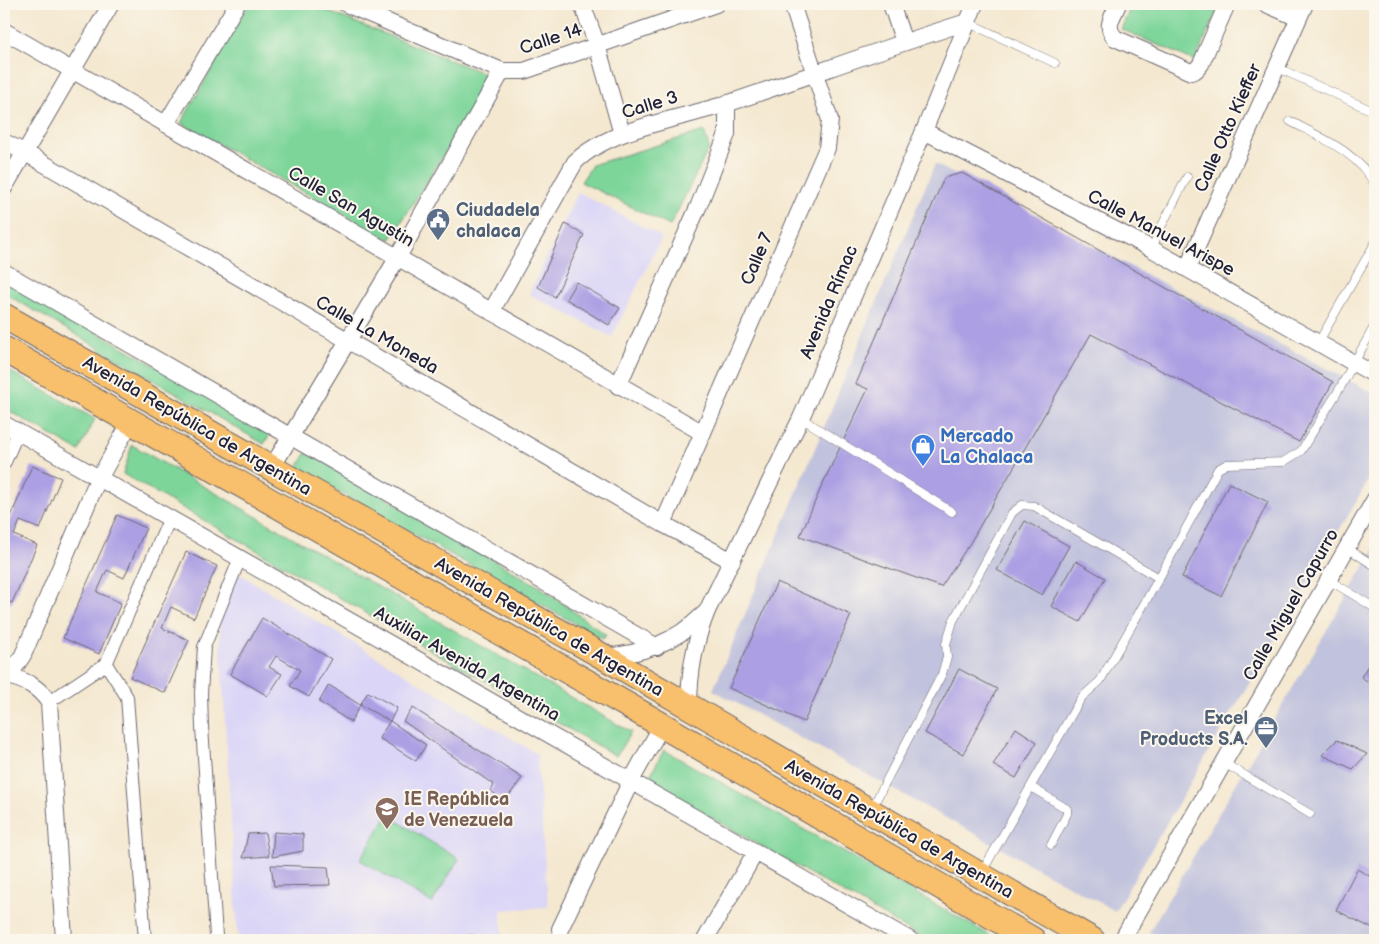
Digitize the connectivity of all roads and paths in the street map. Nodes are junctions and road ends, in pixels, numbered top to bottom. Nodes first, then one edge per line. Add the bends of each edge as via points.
1 (112, 4) edge
2 (237, 4) edge
3 (346, 4) edge
4 (582, 4) edge
5 (716, 4) edge
6 (792, 4) edge
7 (892, 4) edge
8 (975, 4) edge
9 (1118, 4) edge
10 (1227, 4) edge
11 (1266, 4) edge
12 (1302, 11) edge
13 (967, 22) junction
14 (4, 31) edge
15 (904, 42) junction
16 (597, 45) junction
17 (1055, 63) dead end
18 (1276, 68) junction
19 (72, 71) junction
20 (502, 71) junction
21 (815, 73) junction
22 (727, 104) junction
23 (1375, 112) edge
24 (1290, 121) dead end
25 (166, 124) junction
26 (924, 131) junction
27 (622, 134) junction
28 (4, 142) edge
29 (24, 152) junction
30 (1187, 177) dead end
31 (1375, 184) edge
32 (4, 188) edge
33 (1375, 243) edge
34 (1152, 249) junction
35 (398, 257) junction
36 (1187, 269) junction
37 (4, 272) edge
38 (491, 312) junction
39 (4, 316) edge
40 (1375, 325) edge
41 (347, 340) junction
42 (1318, 343) junction
43 (4, 349) edge
44 (1354, 363) junction
45 (1375, 375) edge
46 (618, 386) junction
47 (801, 418) junction
48 (131, 421) junction
49 (11, 428) edge
50 (703, 433) junction
51 (290, 436) junction
52 (4, 464) edge
53 (271, 469) junction
54 (99, 478) junction
55 (1375, 499) edge
56 (952, 512) dead end
57 (170, 518) junction
58 (663, 524) junction
59 (1347, 548) junction
60 (240, 558) junction
61 (732, 561) junction
62 (1375, 566) edge
63 (1159, 578) junction
64 (1329, 580) junction
65 (1375, 608) edge
66 (707, 611) junction
67 (657, 646) junction
68 (604, 657) junction
69 (106, 664) junction
70 (6, 676) edge
71 (49, 702) junction
72 (689, 707) junction
73 (662, 725) junction
74 (1224, 764) junction
75 (631, 781) junction
76 (1031, 787) junction
77 (869, 812) junction
78 (1310, 814) dead end
79 (1051, 845) dead end
80 (756, 853) junction
81 (980, 876) junction
82 (560, 929) dead end
83 (216, 936) dead end
84 (473, 939) dead end
85 (64, 940) edge
86 (145, 940) edge
87 (458, 940) edge
88 (705, 940) edge
89 (910, 940) edge
90 (1033, 940) edge
91 (1092, 940) edge
92 (1122, 940) edge

1 - 19 street
2 - 25 street
3 - 20 street, Calle 14
4 - 16 street
5 - 16 street, Calle 14
6 - 21 street, Calle 7
7 - 15 street
8 - 13 street, Avenida Rímac
9 - 10 street via 1109,26 1115,38 1191,72 1201,64
11 - 12 street
12 - 18 street, Calle Otto Kieffer
13 - 15 street, Calle 3
13 - 17 lane
13 - 26 street, Avenida Rímac
14 - 19 street, Calle San Agustin
15 - 21 street, Calle 3
16 - 20 street, Calle 14 via 524,71
16 - 27 street
18 - 23 lane
18 - 36 street, Calle Otto Kieffer
19 - 25 street, Calle San Agustin
19 - 29 street
20 - 35 street
21 - 22 street, Calle 3
21 - 50 street, Calle 7 via 830,120 827,148
22 - 27 street, Calle 3
22 - 46 street via 727,134 699,206
24 - 31 lane via 1343,149 1369,173
25 - 35 street, Calle San Agustin
26 - 34 street, Calle Manuel Arispe
26 - 47 street, Avenida Rímac
27 - 38 street, Calle 3 via 585,152 575,162
28 - 29 street, Calle La Moneda
29 - 32 street
29 - 41 street, Calle La Moneda
30 - 34 lane
33 - 42 lane
34 - 36 street, Calle Manuel Arispe
35 - 38 street, Calle San Agustin
35 - 41 street
36 - 42 street, Calle Manuel Arispe
37 - 51 street
38 - 46 street, Calle San Agustin
39 - 53 main road, Avenida República de Argentina
40 - 44 lane
41 - 51 street
41 - 58 street, Calle La Moneda
42 - 44 street, Calle Manuel Arispe
43 - 48 main road, Avenida República de Argentina
44 - 45 street, Calle Manuel Arispe
44 - 63 lane via 1302,451 1283,462 1227,464 1218,469
46 - 50 street, Calle San Agustin
47 - 56 lane
47 - 61 street, Avenida Rímac
48 - 54 street
48 - 73 main road, Avenida República de Argentina
49 - 52 street
49 - 54 street, Auxiliar Avenida Argentina
50 - 58 street, Calle 7
51 - 53 street
51 - 67 street
53 - 68 main road, Avenida República de Argentina
54 - 57 street, Auxiliar Avenida Argentina
54 - 70 street via 23,655
55 - 59 street, Calle Miguel Capurro
57 - 60 street, Auxiliar Avenida Argentina
57 - 69 street
58 - 61 street, Calle La Moneda
59 - 62 lane
59 - 64 street, Calle Miguel Capurro
60 - 75 street, Auxiliar Avenida Argentina
60 - 83 street via 204,647 201,693
61 - 66 street, Avenida Rímac
63 - 76 lane via 1100,681 1081,698
63 - 77 lane via 1034,506 1022,505 1012,513 953,622 942,674
64 - 65 lane
64 - 74 street, Calle Miguel Capurro
66 - 67 street, Avenida Rímac via 675,637
66 - 72 street, Avenida Rímac via 692,658
67 - 68 street, Avenida Rímac via 631,654
68 - 72 main road, Avenida República de Argentina
69 - 71 street
69 - 86 street via 127,697
70 - 71 street via 28,682
71 - 85 street
72 - 77 main road, Avenida República de Argentina
73 - 75 street
73 - 90 main road, Avenida República de Argentina
74 - 78 lane
74 - 92 street, Calle Miguel Capurro
75 - 80 street, Auxiliar Avenida Argentina
75 - 82 street
76 - 79 lane via 1067,809
76 - 81 lane
77 - 81 main road, Avenida República de Argentina
80 - 88 street
80 - 89 street, Auxiliar Avenida Argentina
81 - 91 main road, Avenida República de Argentina
84 - 87 lane

